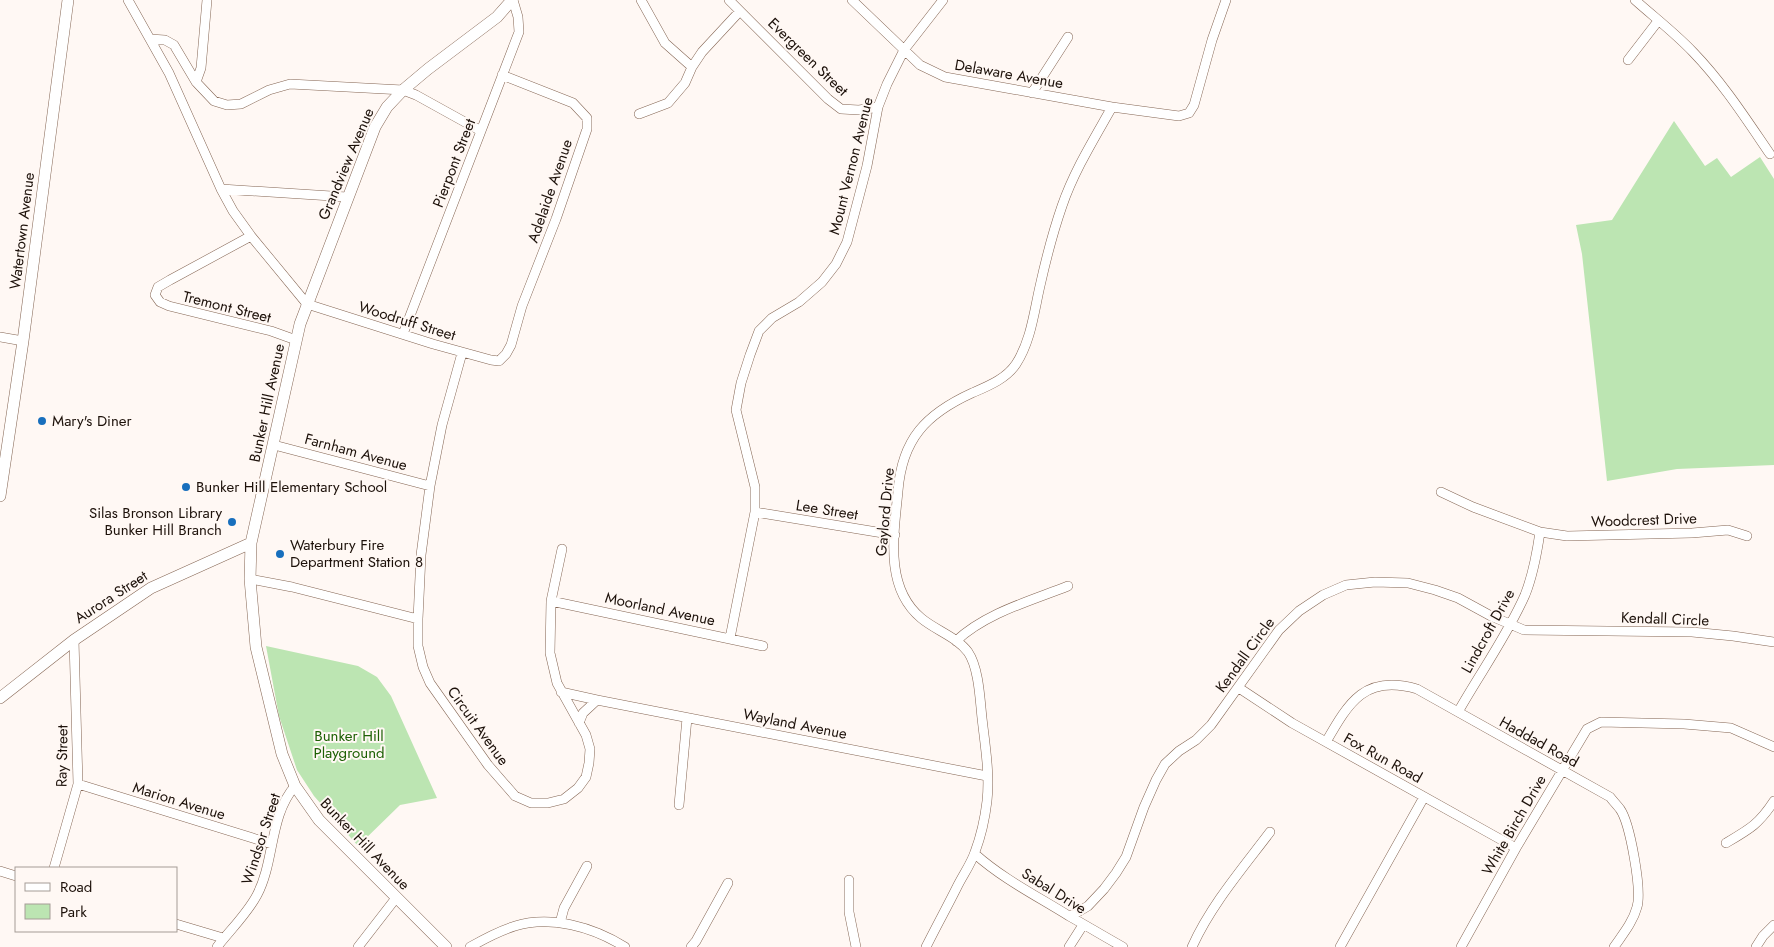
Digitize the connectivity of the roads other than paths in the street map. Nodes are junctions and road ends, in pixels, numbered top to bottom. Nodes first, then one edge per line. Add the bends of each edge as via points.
1 (68, 0) edge
2 (128, 0) edge
3 (207, 0) edge
4 (512, 0) edge
5 (641, 0) edge
6 (729, 0) edge
7 (852, 0) edge
8 (943, 0) edge
9 (1226, 0) edge
10 (1635, 0) edge
11 (740, 11) junction
12 (1658, 21) junction
13 (1068, 37) dead end
14 (150, 39) junction
15 (904, 50) junction
16 (1628, 60) dead end
17 (692, 67) junction
18 (502, 76) junction
19 (196, 82) junction
20 (403, 90) junction
21 (1032, 93) junction
22 (878, 107) junction
23 (1112, 107) junction
24 (639, 114) dead end
25 (481, 130) junction
26 (1770, 154) dead end
27 (221, 189) junction
28 (347, 197) junction
29 (251, 236) junction
30 (307, 304) junction
31 (403, 334) junction
32 (0, 337) edge
33 (296, 340) junction
34 (23, 341) junction
35 (462, 353) junction
36 (499, 361) joint
37 (274, 445) junction
38 (3, 460) edge
39 (430, 486) junction
40 (1441, 492) dead end
41 (0, 496) edge
42 (756, 512) junction
43 (1540, 532) junction
44 (895, 535) junction
45 (1747, 536) dead end
46 (251, 542) junction
47 (562, 549) dead end
48 (250, 579) junction
49 (1068, 586) dead end
50 (551, 601) junction
51 (418, 619) junction
52 (1510, 625) junction
53 (730, 638) junction
54 (74, 640) junction
55 (956, 641) junction
56 (1774, 642) edge
57 (764, 646) dead end
58 (1239, 688) junction
59 (561, 692) junction
60 (0, 698) edge
61 (596, 700) junction
62 (1458, 712) junction
63 (687, 718) junction
64 (579, 723) junction
65 (1326, 742) junction
66 (1774, 747) edge
67 (1562, 770) junction
68 (987, 776) junction
69 (78, 784) junction
70 (295, 786) junction
71 (1424, 797) junction
72 (1774, 801) edge
73 (679, 806) dead end
74 (1270, 832) dead end
75 (1726, 843) dead end
76 (272, 844) junction
77 (1516, 848) junction
78 (975, 854) junction
79 (587, 866) dead end
80 (54, 867) edge
81 (0, 871) edge
82 (15, 876) edge
83 (849, 880) dead end
84 (728, 883) dead end
85 (396, 898) junction
86 (1071, 916) junction
87 (560, 923) junction
88 (178, 925) edge
89 (1774, 925) edge
90 (1083, 926) junction
91 (224, 938) junction
92 (217, 947) edge
93 (358, 947) edge
94 (446, 947) edge
95 (470, 947) edge
96 (624, 947) edge
97 (691, 947) edge
98 (856, 947) edge
99 (926, 947) edge
100 (1068, 947) edge
101 (1124, 947) edge
102 (1192, 947) edge
103 (1340, 947) edge
104 (1460, 947) edge
105 (1614, 947) edge
106 (1756, 947) edge

1 - 34 main road, Watertown Avenue
2 - 14 street
3 - 19 street via 201,68
4 - 18 street, Pierpont Street via 519,30
4 - 20 main road, Grandview Avenue via 500,14
5 - 17 street via 665,43
6 - 11 street, Evergreen Street
7 - 15 street, Delaware Avenue
8 - 15 street, Mount Vernon Avenue
9 - 23 street, Delaware Avenue via 1189,113 1179,116
10 - 12 street
11 - 17 street
11 - 22 street, Evergreen Street via 828,99 841,108
12 - 16 street
12 - 26 street via 1714,75
13 - 21 street
14 - 19 street via 166,40 174,45
14 - 27 street via 169,73
15 - 21 street, Delaware Avenue via 920,65 945,77
15 - 22 street, Mount Vernon Avenue
17 - 24 street via 685,83 668,103
18 - 25 street, Pierpont Street
18 - 36 street, Adelaide Avenue via 573,103 587,118 587,129 511,344
19 - 20 street via 214,101 227,106 241,104 290,84
20 - 25 street
20 - 28 main road, Grandview Avenue via 375,127
21 - 23 street, Delaware Avenue
22 - 42 street, Mount Vernon Avenue via 867,166 846,242 836,264 822,282 759,331 741,383 736,410 755,487
23 - 44 street, Gaylord Drive via 1061,206 1030,334 1015,365 991,385 944,408 923,424 909,444 901,467
25 - 31 street, Pierpont Street
27 - 28 street
27 - 29 street
28 - 30 main road, Grandview Avenue
29 - 30 street
29 - 33 street, Tremont Street via 158,287 155,295 169,306
30 - 31 street, Woodruff Street
30 - 33 main road, Bunker Hill Avenue
31 - 35 street, Woodruff Street
32 - 34 street
33 - 37 main road, Bunker Hill Avenue
34 - 38 main road, Watertown Avenue
35 - 36 street, Woodruff Street
35 - 39 street, Circuit Avenue via 442,425
37 - 39 street, Farnham Avenue
37 - 46 main road, Bunker Hill Avenue
38 - 41 main road, Watertown Avenue
39 - 51 street, Circuit Avenue via 421,555
40 - 43 street, Woodcrest Drive
42 - 44 street, Lee Street
42 - 53 street, Mount Vernon Avenue
43 - 45 street, Woodcrest Drive via 1567,536 1728,530
43 - 52 street, Lindcroft Drive via 1525,594
44 - 55 street, Gaylord Drive via 894,563 898,584 907,603 920,618
46 - 48 main road, Bunker Hill Avenue
46 - 54 main road, Aurora Street via 151,588
47 - 50 street, Circuit Avenue
48 - 51 street
48 - 70 main road, Bunker Hill Avenue via 256,647 282,754
49 - 55 street via 986,620
50 - 53 street, Moorland Avenue
50 - 59 street, Circuit Avenue via 550,652
51 - 64 street, Circuit Avenue via 418,646 430,683 488,766 515,796 531,803 548,803 564,799 578,788 586,776 590,750
52 - 56 street, Kendall Circle via 1524,630 1692,632
52 - 58 street, Kendall Circle via 1458,598 1408,583 1346,585 1299,611 1279,630
52 - 62 street, Lindcroft Drive
53 - 57 street, Moorland Avenue
54 - 60 main road, Aurora Street
54 - 69 street, Ray Street
55 - 68 street, Gaylord Drive via 968,653 980,691
58 - 65 street, Fox Run Road
58 - 86 street, Kendall Circle via 1211,725 1165,764 1116,873 1088,906
59 - 61 street, Wayland Avenue
59 - 64 street, Circuit Avenue
61 - 63 street, Wayland Avenue
61 - 64 street via 583,713
62 - 65 street, Haddad Road via 1417,689 1400,684 1384,685 1362,692 1346,709
62 - 67 street, Haddad Road
63 - 68 street, Wayland Avenue
63 - 73 street
65 - 71 street, Fox Run Road
66 - 67 street, White Birch Drive via 1731,728 1601,722 1587,730
67 - 77 street, White Birch Drive
67 - 105 street, Haddad Road via 1610,797 1621,810 1628,830 1639,896 1630,925
68 - 78 street, Gaylord Drive via 988,799
69 - 76 street, Marion Avenue
69 - 80 street, Ray Street
70 - 76 street, Windsor Street via 287,795
70 - 85 main road, Bunker Hill Avenue via 319,820
71 - 77 street, Fox Run Road
71 - 103 street
72 - 75 street via 1763,818
74 - 102 street via 1227,890
76 - 91 street, Windsor Street via 257,896
77 - 104 street, White Birch Drive
78 - 86 street, Sabal Drive via 992,869
78 - 99 street, Gaylord Drive
79 - 87 street via 564,908
81 - 82 street
83 - 98 street via 849,912
84 - 97 street
85 - 93 street
85 - 94 main road, Bunker Hill Avenue
86 - 90 street, Sabal Drive
87 - 95 street via 535,922 516,926
87 - 96 street via 582,927
88 - 91 street
89 - 106 street
90 - 100 street
90 - 101 street, Sabal Drive
91 - 92 street, Windsor Street

